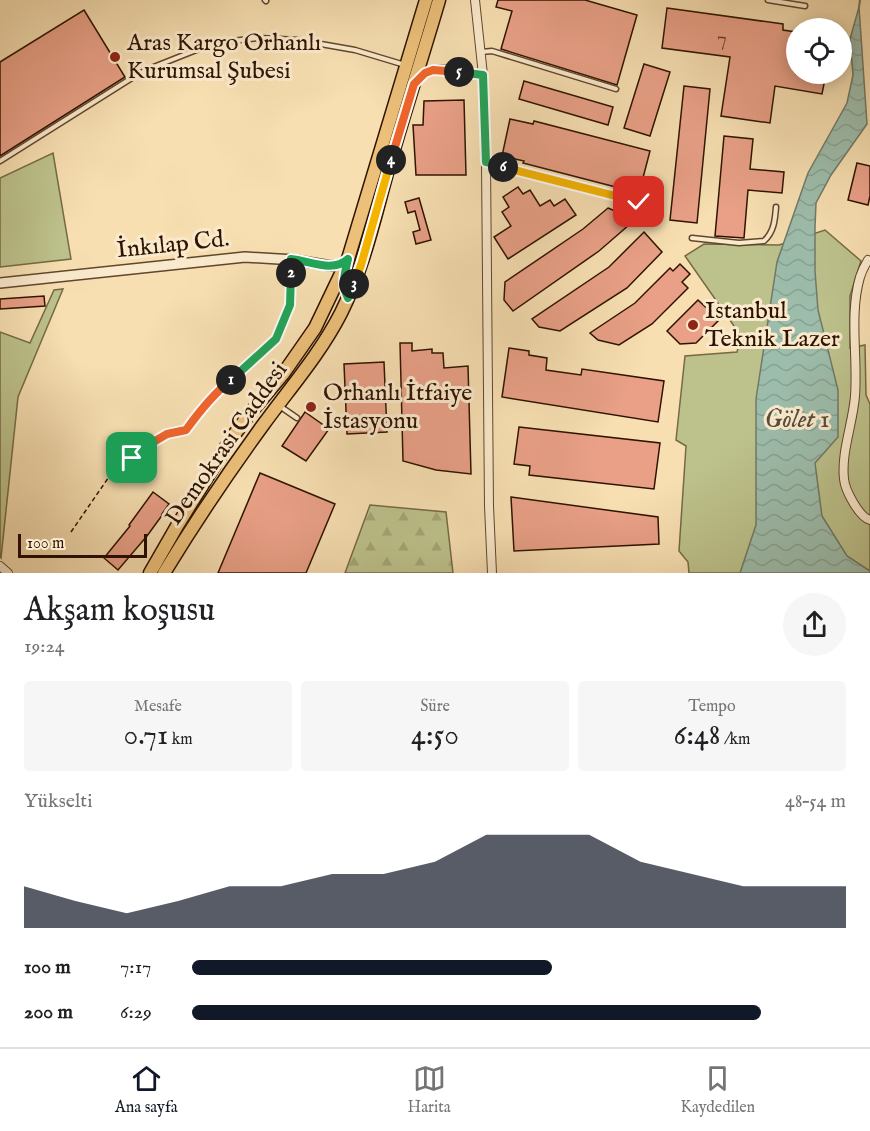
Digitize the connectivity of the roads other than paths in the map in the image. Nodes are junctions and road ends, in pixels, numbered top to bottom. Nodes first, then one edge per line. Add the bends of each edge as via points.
1 (426, 0) edge
2 (439, 0) edge
3 (475, 0) edge
4 (768, 0) edge
5 (805, 6) dead end
6 (480, 52) junction
7 (406, 66) junction
8 (483, 75) junction
9 (414, 84) junction
10 (616, 89) dead end
11 (0, 160) edge
12 (486, 162) junction
13 (776, 207) dead end
14 (653, 214) dead end
15 (692, 238) dead end
16 (348, 259) junction
17 (870, 261) edge
18 (321, 264) junction
19 (0, 283) edge
20 (334, 290) junction
21 (348, 298) junction
22 (278, 405) junction
23 (255, 407) junction
24 (297, 418) dead end
25 (870, 520) edge
26 (0, 566) edge
27 (8, 573) edge
28 (150, 573) edge
29 (164, 573) edge
30 (492, 573) edge

1 - 7 main road, Demokrasi Caddesi
2 - 9 main road, Demokrasi Caddesi
3 - 6 street
4 - 5 lane
6 - 8 street
6 - 10 lane via 492,51
7 - 11 lane via 355,50 298,40 259,38 214,43 135,76
7 - 16 main road, Demokrasi Caddesi
8 - 9 street via 433,70
8 - 12 street
9 - 21 main road, Demokrasi Caddesi
12 - 14 street via 639,202
12 - 30 street
13 - 15 lane via 773,229 764,241
16 - 18 street, İnkılap Cd. via 337,266
16 - 20 main road, Demokrasi Caddesi
16 - 21 main road via 344,277
17 - 25 street via 860,275 855,304 855,396 843,467 844,482 854,504
18 - 19 street, İnkılap Cd. via 245,257
18 - 20 street via 333,272
20 - 23 main road, Demokrasi Caddesi via 315,328
21 - 22 main road, Demokrasi Caddesi via 314,358
22 - 23 main road
22 - 24 lane
22 - 29 main road, Demokrasi Caddesi via 201,513
23 - 28 main road, Demokrasi Caddesi via 229,442
26 - 27 street

